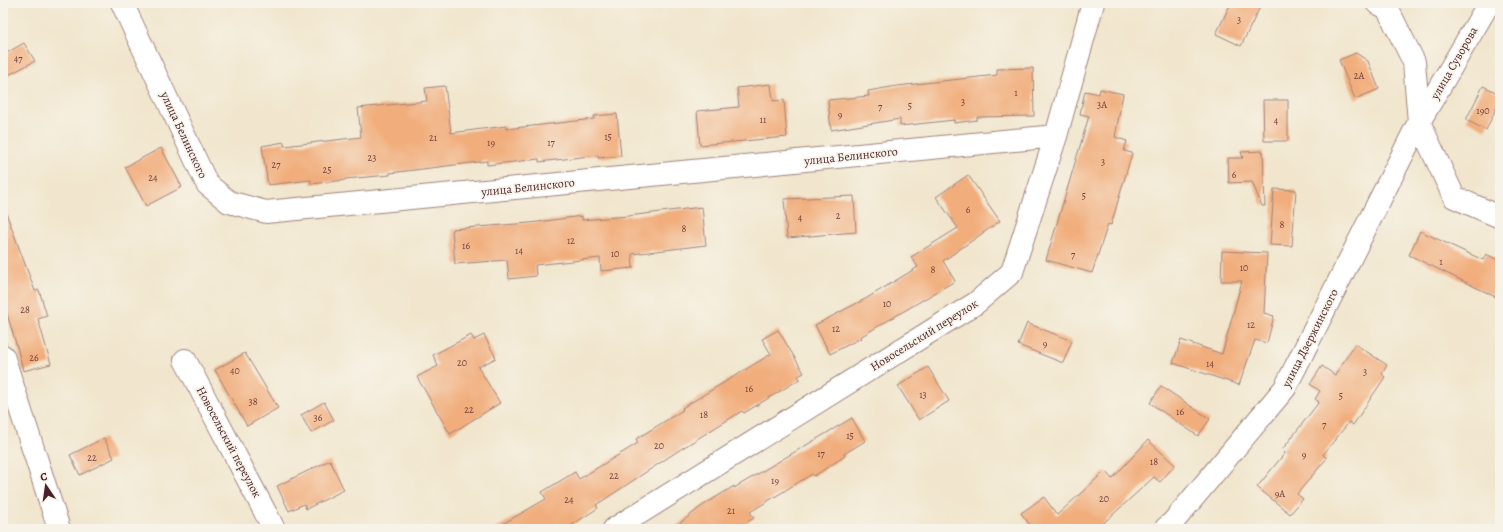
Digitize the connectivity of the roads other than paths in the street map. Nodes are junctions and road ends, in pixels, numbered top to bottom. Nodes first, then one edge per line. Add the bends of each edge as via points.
1 (122, 3) edge
2 (1093, 3) edge
3 (1377, 3) edge
4 (1489, 3) edge
5 (1419, 122) junction
6 (1056, 136) junction
7 (1500, 217) edge
8 (3, 356) edge
9 (185, 360) dead end
10 (270, 528) edge
11 (59, 529) edge
12 (614, 529) edge
13 (1165, 529) edge

1 - 6 street, улица Белинского via 207,184 229,202 266,212
2 - 6 street, Новосельский переулок
3 - 5 street via 1387,8 1414,62
4 - 5 street, улица Суворова
5 - 7 street via 1454,197
5 - 13 street, улица Дзержинского via 1285,388 1174,522
6 - 12 street, Новосельский переулок via 1012,272 976,304
8 - 11 street
9 - 10 street, Новосельский переулок

